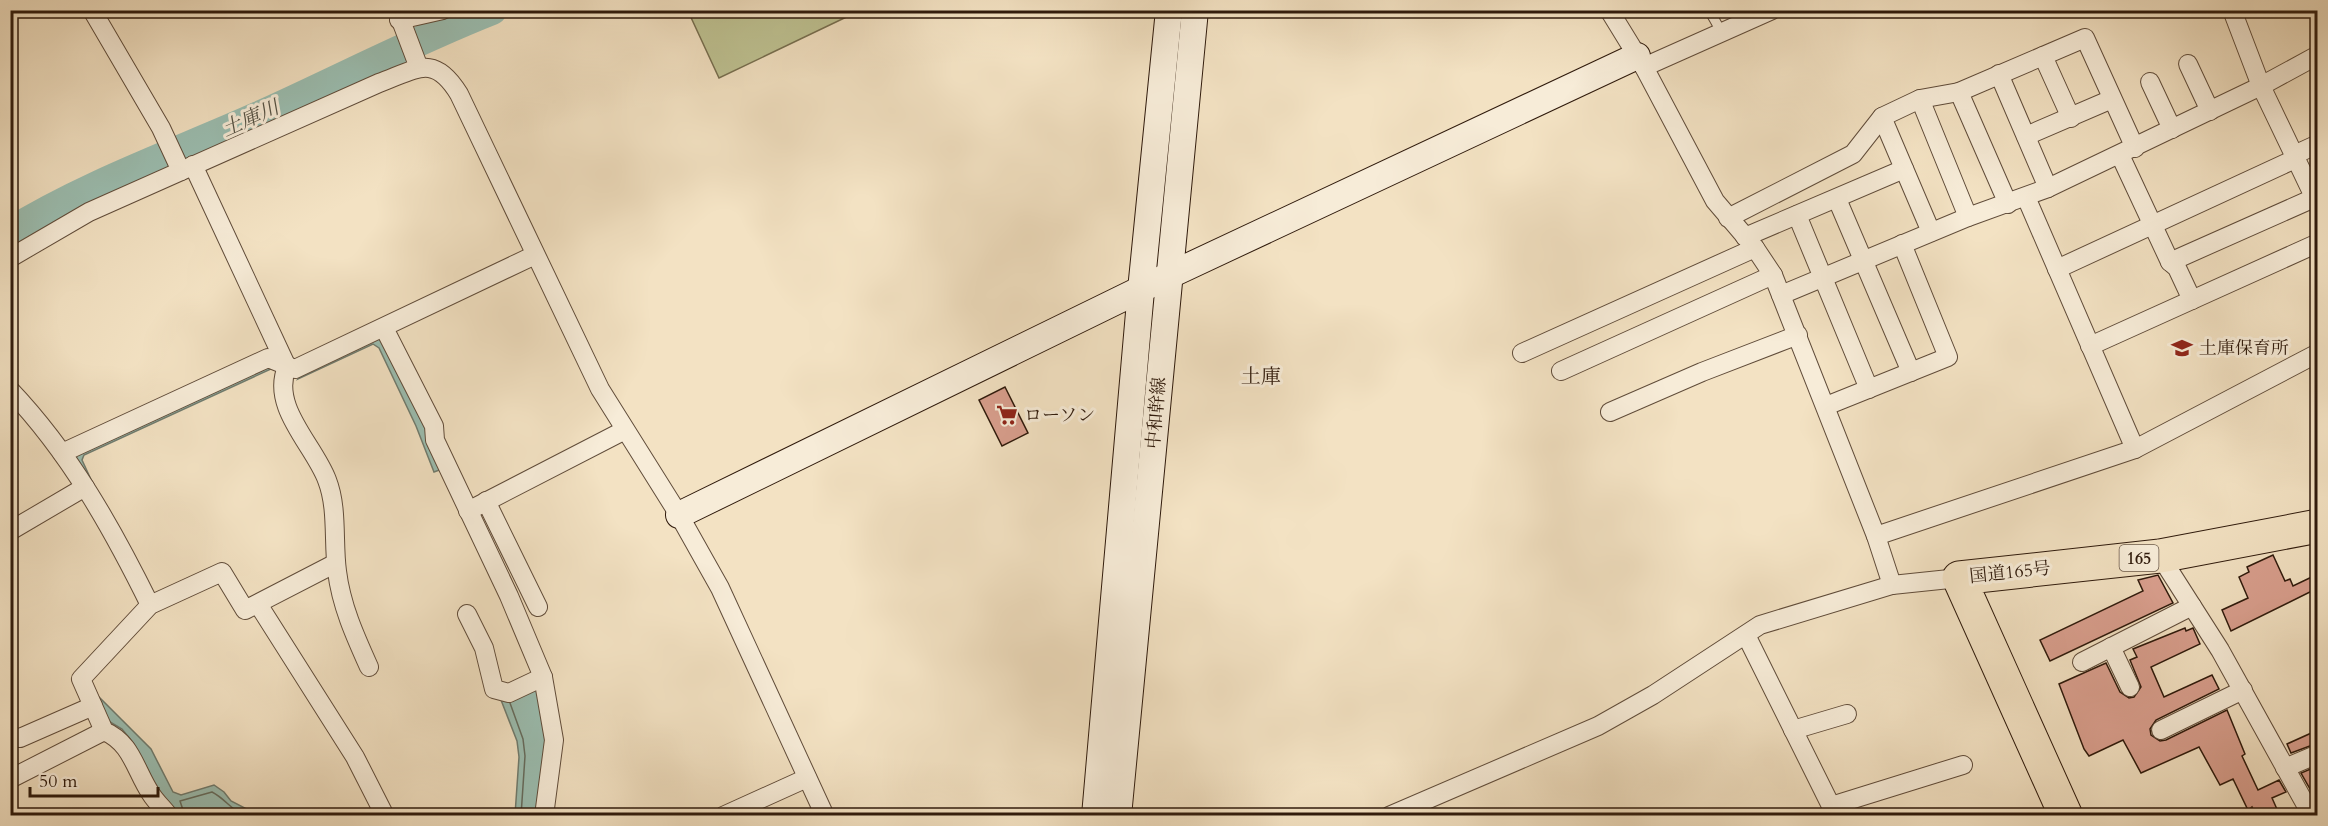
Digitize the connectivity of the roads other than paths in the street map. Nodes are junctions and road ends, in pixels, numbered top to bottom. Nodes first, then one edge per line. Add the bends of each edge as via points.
1 (92, 10) edge
2 (443, 10) edge
3 (1169, 10) edge
4 (1195, 10) edge
5 (1609, 10) edge
6 (1709, 10) edge
7 (1772, 10) edge
8 (2232, 10) edge
9 (398, 15) edge
10 (1722, 33) junction
11 (2318, 55) edge
12 (2043, 56) junction
13 (1641, 62) junction
14 (2187, 64) dead end
15 (419, 68) junction
16 (1999, 74) junction
17 (2150, 82) dead end
18 (2261, 86) junction
19 (1959, 92) junction
20 (1920, 99) junction
21 (2112, 99) junction
22 (2210, 111) junction
23 (1882, 117) junction
24 (2071, 117) junction
25 (2172, 129) junction
26 (2026, 136) junction
27 (2318, 144) edge
28 (2128, 151) junction
29 (2295, 157) junction
30 (187, 168) junction
31 (1904, 170) junction
32 (2048, 188) junction
33 (2026, 197) junction
34 (1837, 199) junction
35 (2316, 202) edge
36 (2008, 204) junction
37 (1797, 215) junction
38 (1968, 217) junction
39 (1728, 218) junction
40 (2153, 224) junction
41 (1931, 232) junction
42 (1750, 243) junction
43 (2318, 243) edge
44 (1902, 244) junction
45 (535, 255) junction
46 (10, 258) edge
47 (1862, 260) junction
48 (2170, 262) junction
49 (2057, 269) junction
50 (1170, 275) junction
51 (1773, 275) junction
52 (1824, 276) junction
53 (1141, 290) junction
54 (1781, 295) junction
55 (2192, 300) junction
56 (384, 328) junction
57 (1798, 335) junction
58 (2090, 346) junction
59 (1522, 353) dead end
60 (2318, 353) edge
61 (287, 367) junction
62 (1561, 371) dead end
63 (1911, 372) junction
64 (1869, 389) junction
65 (10, 390) edge
66 (1826, 406) junction
67 (1611, 412) dead end
68 (625, 430) junction
69 (2134, 449) junction
70 (62, 453) junction
71 (85, 487) junction
72 (486, 501) junction
73 (468, 511) junction
74 (679, 515) junction
75 (2318, 526) edge
76 (10, 531) edge
77 (1876, 536) junction
78 (2160, 556) junction
79 (336, 563) junction
80 (1959, 578) junction
81 (1892, 585) junction
82 (258, 604) junction
83 (150, 605) junction
84 (2192, 606) junction
85 (538, 607) dead end
86 (468, 614) dead end
87 (1746, 635) junction
88 (2111, 647) junction
89 (2082, 662) dead end
90 (369, 667) dead end
91 (543, 677) junction
92 (2130, 687) dead end
93 (2243, 690) junction
94 (93, 706) junction
95 (1847, 714) dead end
96 (1793, 730) junction
97 (2161, 730) dead end
98 (104, 731) junction
99 (10, 737) edge
100 (2318, 754) edge
101 (1963, 765) dead end
102 (2285, 768) junction
103 (807, 778) junction
104 (10, 779) edge
105 (1833, 811) edge
106 (169, 816) edge
107 (385, 816) edge
108 (544, 816) edge
109 (723, 816) edge
110 (825, 816) edge
111 (1095, 816) edge
112 (1118, 816) edge
113 (1389, 816) edge
114 (2066, 816) edge
115 (2312, 816) edge

1 - 30 street
2 - 9 street
3 - 53 main road, 中和幹線
4 - 50 main road, 中和幹線
5 - 13 street
6 - 10 lane
7 - 10 street
8 - 18 street
9 - 15 street
10 - 13 street
11 - 18 street
12 - 16 street
12 - 21 street via 2085,38
12 - 24 street
13 - 39 street via 1715,201
13 - 50 main road
14 - 22 street
15 - 30 street
15 - 45 street via 436,68 449,78 459,94
16 - 19 street
16 - 26 street
17 - 25 street
18 - 22 street
18 - 29 street
19 - 20 street
19 - 36 street
20 - 23 street
20 - 38 street
21 - 24 street
21 - 28 street
22 - 25 street
23 - 31 street
23 - 39 street via 1853,154
24 - 26 street
25 - 28 street
26 - 32 street
27 - 29 street
28 - 32 street
28 - 40 street
29 - 35 street
29 - 40 street
30 - 46 street via 89,212
30 - 61 street
31 - 34 street
31 - 41 street
32 - 33 street
33 - 36 street
33 - 49 street
34 - 37 street
34 - 47 street
35 - 48 street
36 - 38 street
37 - 42 street
37 - 52 street
38 - 41 street
39 - 42 street
40 - 48 street
40 - 49 street
41 - 44 street
42 - 51 street
42 - 59 street
43 - 55 street
44 - 47 street
44 - 63 street via 1948,357
45 - 56 street
45 - 68 street via 579,348
47 - 52 street
47 - 63 street
48 - 55 street via 2177,268
49 - 58 street
50 - 53 main road
50 - 112 main road, 中和幹線
51 - 54 street
51 - 62 street
52 - 54 street
52 - 64 street
53 - 74 main road
53 - 111 main road, 中和幹線
54 - 57 street
55 - 58 street
56 - 61 street via 295,369
56 - 73 street via 434,426 435,440
57 - 66 street
57 - 67 street
58 - 69 street
60 - 69 street
61 - 70 street via 268,358
61 - 79 street via 283,391 287,406 329,483
63 - 64 street
64 - 66 street
65 - 70 street
66 - 77 street
68 - 72 street
68 - 74 street
69 - 77 street
70 - 71 street
71 - 76 street
71 - 83 street via 113,531
72 - 73 street
72 - 85 street
73 - 91 street
74 - 103 street via 720,588
75 - 78 highway, 国道165号 / 165
77 - 81 street
78 - 80 highway, 国道165号 / 165
78 - 84 street
79 - 82 street
79 - 90 street via 350,623
80 - 81 street
80 - 114 highway, 国道165号
81 - 87 street via 1778,619
82 - 83 street via 244,610 222,572
82 - 107 street via 355,757
83 - 94 street via 81,679
84 - 88 street
84 - 93 street
86 - 91 street via 484,648 494,689 509,693
87 - 96 street
87 - 113 street via 1598,726
88 - 89 street
88 - 92 street
91 - 108 street via 554,740
93 - 97 street
93 - 102 street
94 - 98 street
94 - 99 street via 20,738
95 - 96 street
96 - 105 street
98 - 104 street
98 - 106 street via 126,746 151,794
100 - 102 street
101 - 105 street
102 - 115 street
103 - 109 street
103 - 110 street

